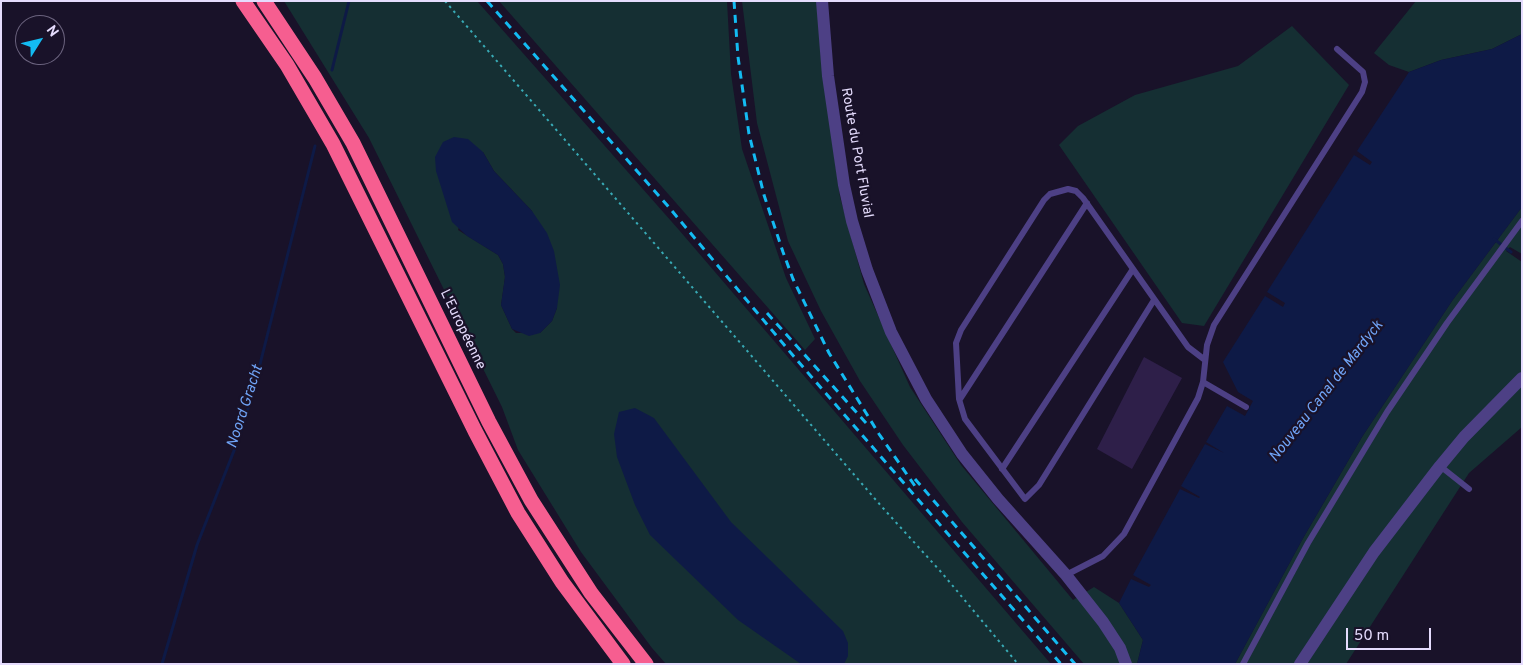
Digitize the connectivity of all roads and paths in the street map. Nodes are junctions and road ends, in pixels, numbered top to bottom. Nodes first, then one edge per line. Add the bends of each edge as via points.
1 (243, 1) edge
2 (264, 1) edge
3 (445, 1) edge
4 (822, 1) edge
5 (1337, 49) dead end
6 (1087, 203) junction
7 (1522, 221) edge
8 (1133, 269) junction
9 (1154, 300) junction
10 (1205, 360) junction
11 (1522, 378) edge
12 (1203, 382) junction
13 (960, 399) junction
14 (1246, 407) dead end
15 (1440, 466) junction
16 (1002, 469) junction
17 (1468, 489) dead end
18 (1066, 575) junction
19 (623, 664) edge
20 (646, 664) edge
21 (1018, 664) edge
22 (1126, 664) edge
23 (1243, 664) edge
24 (1300, 664) edge

1 - 19 highway via 287,65 333,144 518,513 562,582
2 - 20 highway, L'Européenne via 353,143 489,422 531,500 590,593
3 - 21 path
4 - 18 street, Route du Port Fluvial via 828,76 843,180 858,242 884,316 916,381 962,454
5 - 10 lane via 1363,72 1363,89 1214,325 1208,338
6 - 8 lane
6 - 13 lane
6 - 13 lane via 1076,192 1065,189 1044,200 958,335
7 - 23 lane via 1387,412 1308,544
8 - 9 lane
8 - 16 lane
9 - 10 lane via 1188,348
9 - 16 lane via 1036,489 1025,499
10 - 12 lane
11 - 15 street
12 - 14 lane
12 - 18 lane via 1195,406 1124,534 1103,556
13 - 16 lane via 968,425
15 - 17 lane
15 - 24 street via 1374,552
18 - 22 street, Route du Port Fluvial via 1113,635

